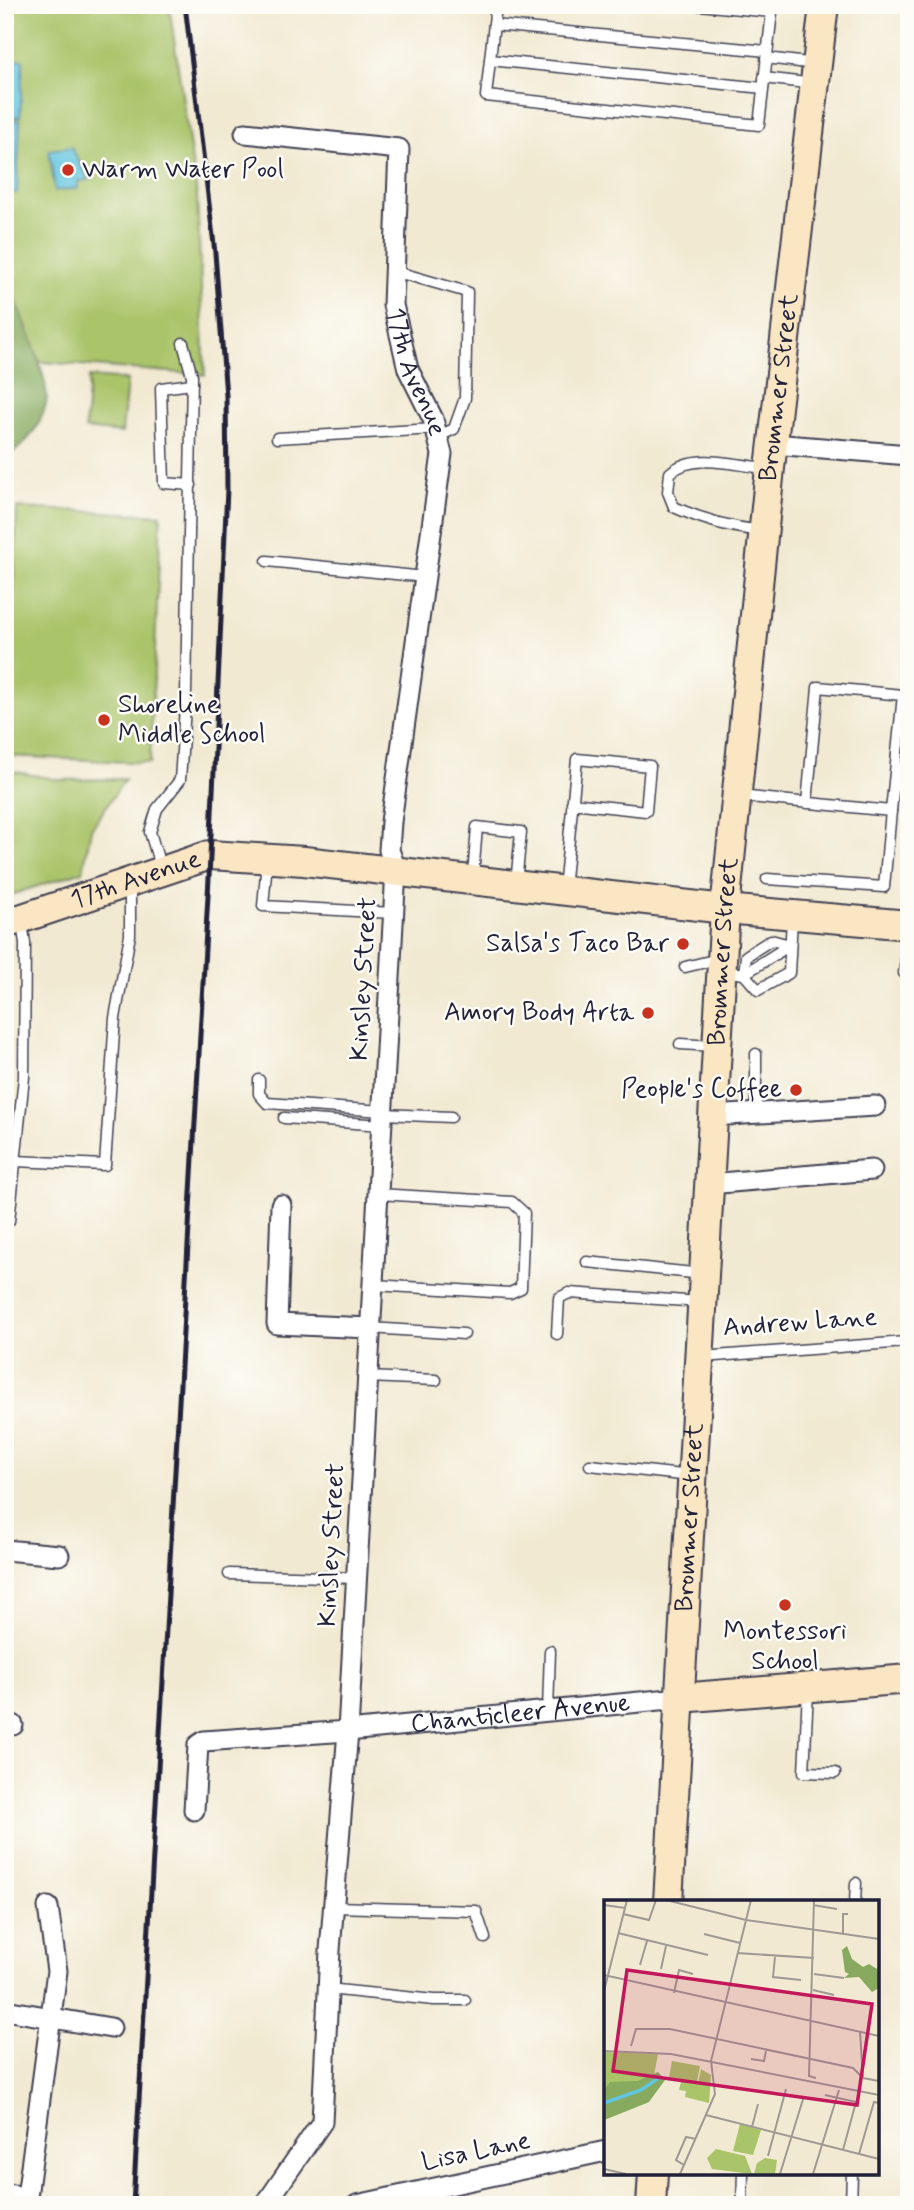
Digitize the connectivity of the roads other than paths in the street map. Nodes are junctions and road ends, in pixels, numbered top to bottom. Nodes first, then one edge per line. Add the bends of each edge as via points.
1 (496, 5) edge
2 (699, 5) edge
3 (824, 5) edge
4 (494, 25) junction
5 (767, 55) junction
6 (490, 60) junction
7 (816, 74) junction
8 (764, 83) junction
9 (245, 133) dead end
10 (394, 271) junction
11 (183, 343) dead end
12 (192, 384) junction
13 (436, 433) junction
14 (277, 438) dead end
15 (909, 455) edge
16 (771, 456) junction
17 (191, 485) junction
18 (763, 531) junction
19 (267, 561) dead end
20 (425, 577) junction
21 (735, 796) junction
22 (572, 803) junction
23 (807, 803) junction
24 (891, 811) junction
25 (267, 859) junction
26 (161, 870) junction
27 (396, 870) junction
28 (473, 879) junction
29 (767, 879) dead end
30 (130, 881) junction
31 (516, 884) junction
32 (564, 890) junction
33 (725, 909) junction
34 (393, 913) junction
35 (792, 915) junction
36 (13, 921) edge
37 (909, 925) edge
38 (909, 940) edge
39 (790, 945) junction
40 (685, 967) dead end
41 (729, 967) junction
42 (904, 974) dead end
43 (680, 1044) dead end
44 (716, 1046) junction
45 (756, 1054) dead end
46 (259, 1080) dead end
47 (875, 1106) dead end
48 (756, 1113) junction
49 (712, 1115) junction
50 (383, 1117) junction
51 (452, 1117) dead end
52 (284, 1118) dead end
53 (15, 1161) junction
54 (872, 1170) dead end
55 (709, 1184) junction
56 (378, 1194) junction
57 (281, 1205) dead end
58 (9, 1221) dead end
59 (587, 1262) dead end
60 (373, 1285) junction
61 (703, 1288) junction
62 (370, 1328) junction
63 (464, 1334) dead end
64 (556, 1334) dead end
65 (906, 1342) dead end
66 (698, 1357) junction
67 (368, 1377) junction
68 (436, 1380) dead end
69 (590, 1465) dead end
70 (692, 1476) junction
71 (5, 1550) edge
72 (59, 1555) dead end
73 (229, 1574) dead end
74 (357, 1578) junction
75 (550, 1651) dead end
76 (909, 1679) edge
77 (808, 1687) junction
78 (680, 1698) junction
79 (548, 1710) junction
80 (348, 1731) junction
81 (835, 1773) dead end
82 (194, 1811) dead end
83 (856, 1883) dead end
84 (668, 1900) edge
85 (855, 1900) edge
86 (48, 1907) dead end
87 (334, 1907) junction
88 (485, 1938) dead end
89 (328, 1989) junction
90 (465, 2000) dead end
91 (5, 2010) edge
92 (53, 2018) junction
93 (111, 2028) dead end
94 (604, 2151) edge
95 (653, 2175) edge
96 (743, 2175) edge
97 (852, 2175) edge
98 (5, 2194) edge
99 (265, 2205) edge
100 (357, 2205) edge
101 (651, 2205) edge
102 (742, 2205) edge
103 (851, 2205) edge

1 - 4 lane
2 - 5 lane via 772,12
3 - 7 main road, Brommer Street
4 - 5 lane
4 - 6 lane
5 - 7 lane
5 - 8 lane
6 - 8 lane
6 - 8 lane via 486,96 759,125
7 - 8 lane
7 - 16 main road, Brommer Street
9 - 10 street, 17th Avenue via 399,149
10 - 13 street, 17th Avenue via 393,305 408,369
10 - 13 lane via 467,292 465,398 454,429
11 - 12 lane
12 - 17 lane
12 - 17 lane via 161,388 164,484
13 - 14 lane
13 - 20 street, 17th Avenue via 442,454
15 - 16 street
16 - 18 main road, Brommer Street
16 - 18 lane via 696,460 670,472 668,492 674,508 736,528
17 - 26 lane via 180,780 157,809 150,832
18 - 21 main road, Brommer Street
19 - 20 lane
20 - 27 street, 17th Avenue via 391,822 389,850
21 - 23 lane
21 - 33 main road, Brommer Street
22 - 22 lane via 577,759 650,766 646,811
22 - 32 lane
23 - 24 lane
23 - 24 lane via 818,687 903,695
24 - 29 lane via 884,887
25 - 26 main road, 17th Avenue via 210,855
25 - 27 main road, 17th Avenue
25 - 34 lane via 263,906
26 - 30 main road, 17th Avenue
27 - 28 main road, 17th Avenue
27 - 34 street, Kinsley Street
28 - 31 main road, 17th Avenue
28 - 31 lane via 477,827 521,832
30 - 36 main road, 17th Avenue
30 - 53 lane via 130,935 115,1018 105,1165
31 - 32 main road, 17th Avenue
32 - 33 main road, 17th Avenue
33 - 35 main road, 17th Avenue
33 - 41 main road, Brommer Street
34 - 50 street, Kinsley Street
35 - 37 main road, 17th Avenue
35 - 39 lane
36 - 53 lane via 25,943 24,1077
38 - 42 lane
39 - 41 lane
39 - 41 lane via 789,973 758,990
40 - 41 lane
41 - 44 main road, Brommer Street
43 - 44 lane
44 - 49 main road, Brommer Street
45 - 48 lane
46 - 50 lane via 259,1094 267,1103
47 - 48 street
48 - 49 street
49 - 55 main road, Brommer Street
50 - 51 lane
50 - 52 lane
50 - 56 street, Kinsley Street
53 - 58 lane
54 - 55 street
55 - 61 main road, Brommer Street
56 - 60 street, Kinsley Street
56 - 60 lane via 512,1202 524,1213 521,1288 510,1293
57 - 62 street via 277,1324
59 - 61 lane
60 - 62 street, Kinsley Street
61 - 64 lane via 569,1293 559,1297
61 - 66 main road, Brommer Street
62 - 63 lane
62 - 67 street, Kinsley Street
65 - 66 lane, Andrew Lane
66 - 70 main road, Brommer Street
67 - 68 lane
67 - 74 street, Kinsley Street
69 - 70 lane
70 - 78 main road, Brommer Street
71 - 72 street
73 - 74 lane
74 - 80 street, Kinsley Street
75 - 79 lane
76 - 77 main road, Chanticleer Avenue
77 - 78 main road, Chanticleer Avenue
77 - 81 lane via 804,1772
78 - 79 street, Chanticleer Avenue
78 - 84 main road, Brommer Street
79 - 80 street, Chanticleer Avenue
80 - 82 street, Chanticleer Avenue via 204,1741 198,1745
80 - 87 street, Kinsley Street
83 - 85 lane
86 - 92 street via 57,1971
87 - 88 lane via 476,1911
87 - 89 street, Kinsley Street
89 - 90 lane
89 - 99 street, Kinsley Street via 322,2122
91 - 92 street
92 - 93 street
92 - 98 street via 27,2197
94 - 100 street, Lisa Lane
95 - 101 main road
96 - 102 lane
97 - 103 lane

